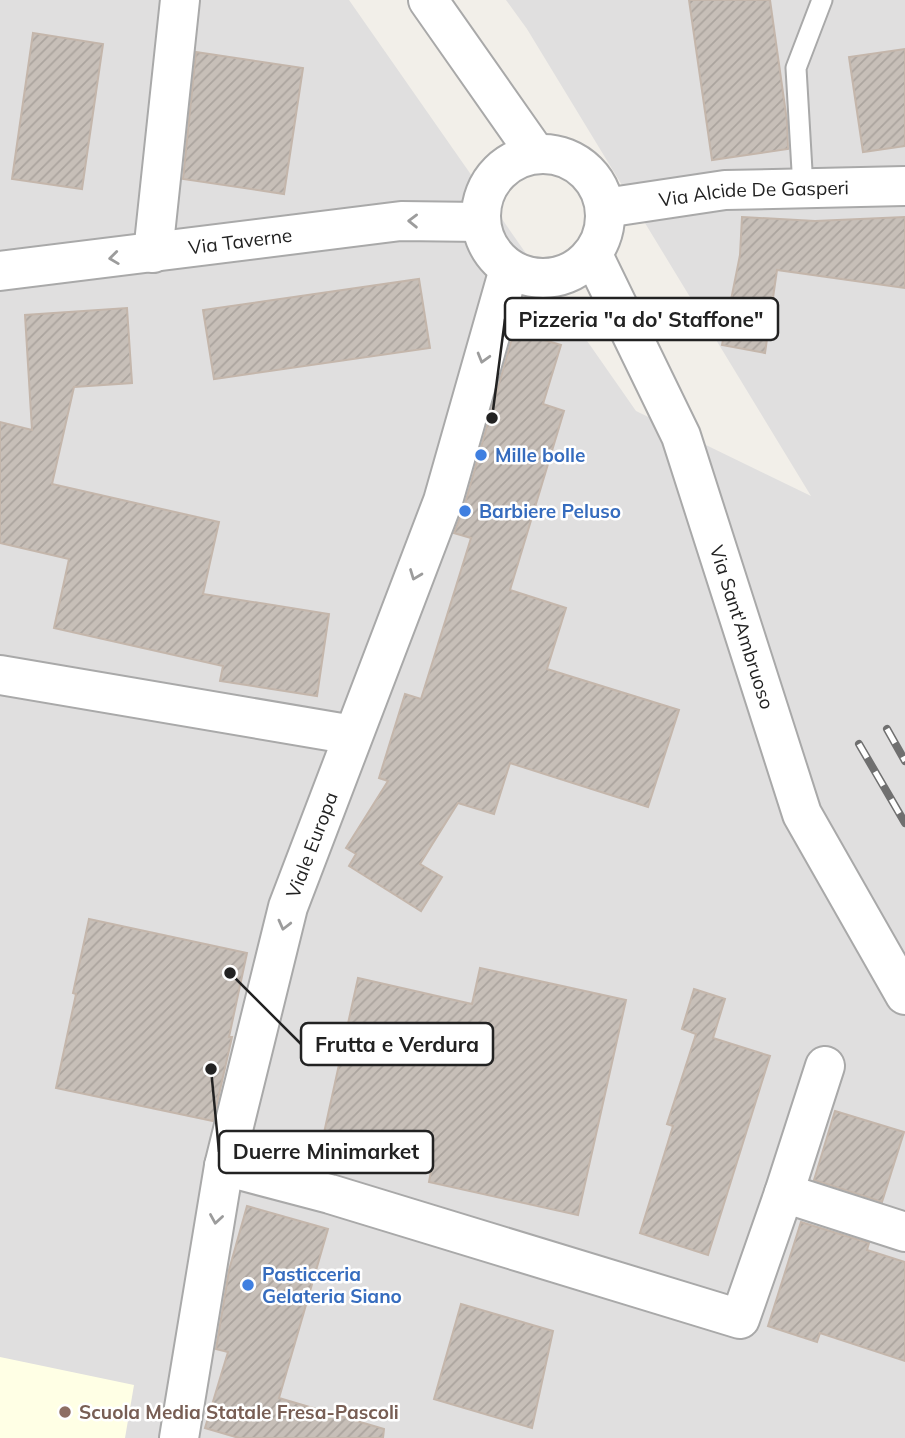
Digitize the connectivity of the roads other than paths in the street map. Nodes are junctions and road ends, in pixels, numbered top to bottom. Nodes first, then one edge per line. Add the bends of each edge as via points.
1 (180, 0) edge
2 (428, 0) edge
3 (822, 0) edge
4 (536, 153) junction
5 (905, 186) edge
6 (803, 188) junction
7 (606, 208) junction
8 (481, 222) junction
9 (153, 253) junction
10 (593, 255) junction
11 (509, 269) junction
12 (0, 271) edge
13 (0, 675) edge
14 (353, 735) junction
15 (905, 995) edge
16 (825, 1066) dead end
17 (224, 1166) junction
18 (784, 1193) junction
19 (905, 1232) edge
20 (179, 1438) edge

1 - 9 street
2 - 4 street
3 - 6 lane via 796,68
4 - 7 street via 559,155 579,164 594,179
4 - 8 street via 509,163 492,179 482,199
5 - 6 street, Via Alcide De Gasperi
6 - 7 street, Via Alcide De Gasperi via 725,190
7 - 10 street via 604,230
8 -> 9 street, Via Taverne via 401,221
8 - 11 street via 487,245
9 -> 12 street, Via Taverne
10 - 11 street via 561,277 539,278
10 - 15 street, Via Sant'Ambruoso via 681,436 802,814
11 -> 14 street, Viale Europa via 443,501
13 - 14 street
14 -> 17 street, Viale Europa via 288,907
16 - 18 street
17 - 18 street via 740,1319
17 -> 20 street, Viale Europa
18 - 19 street

